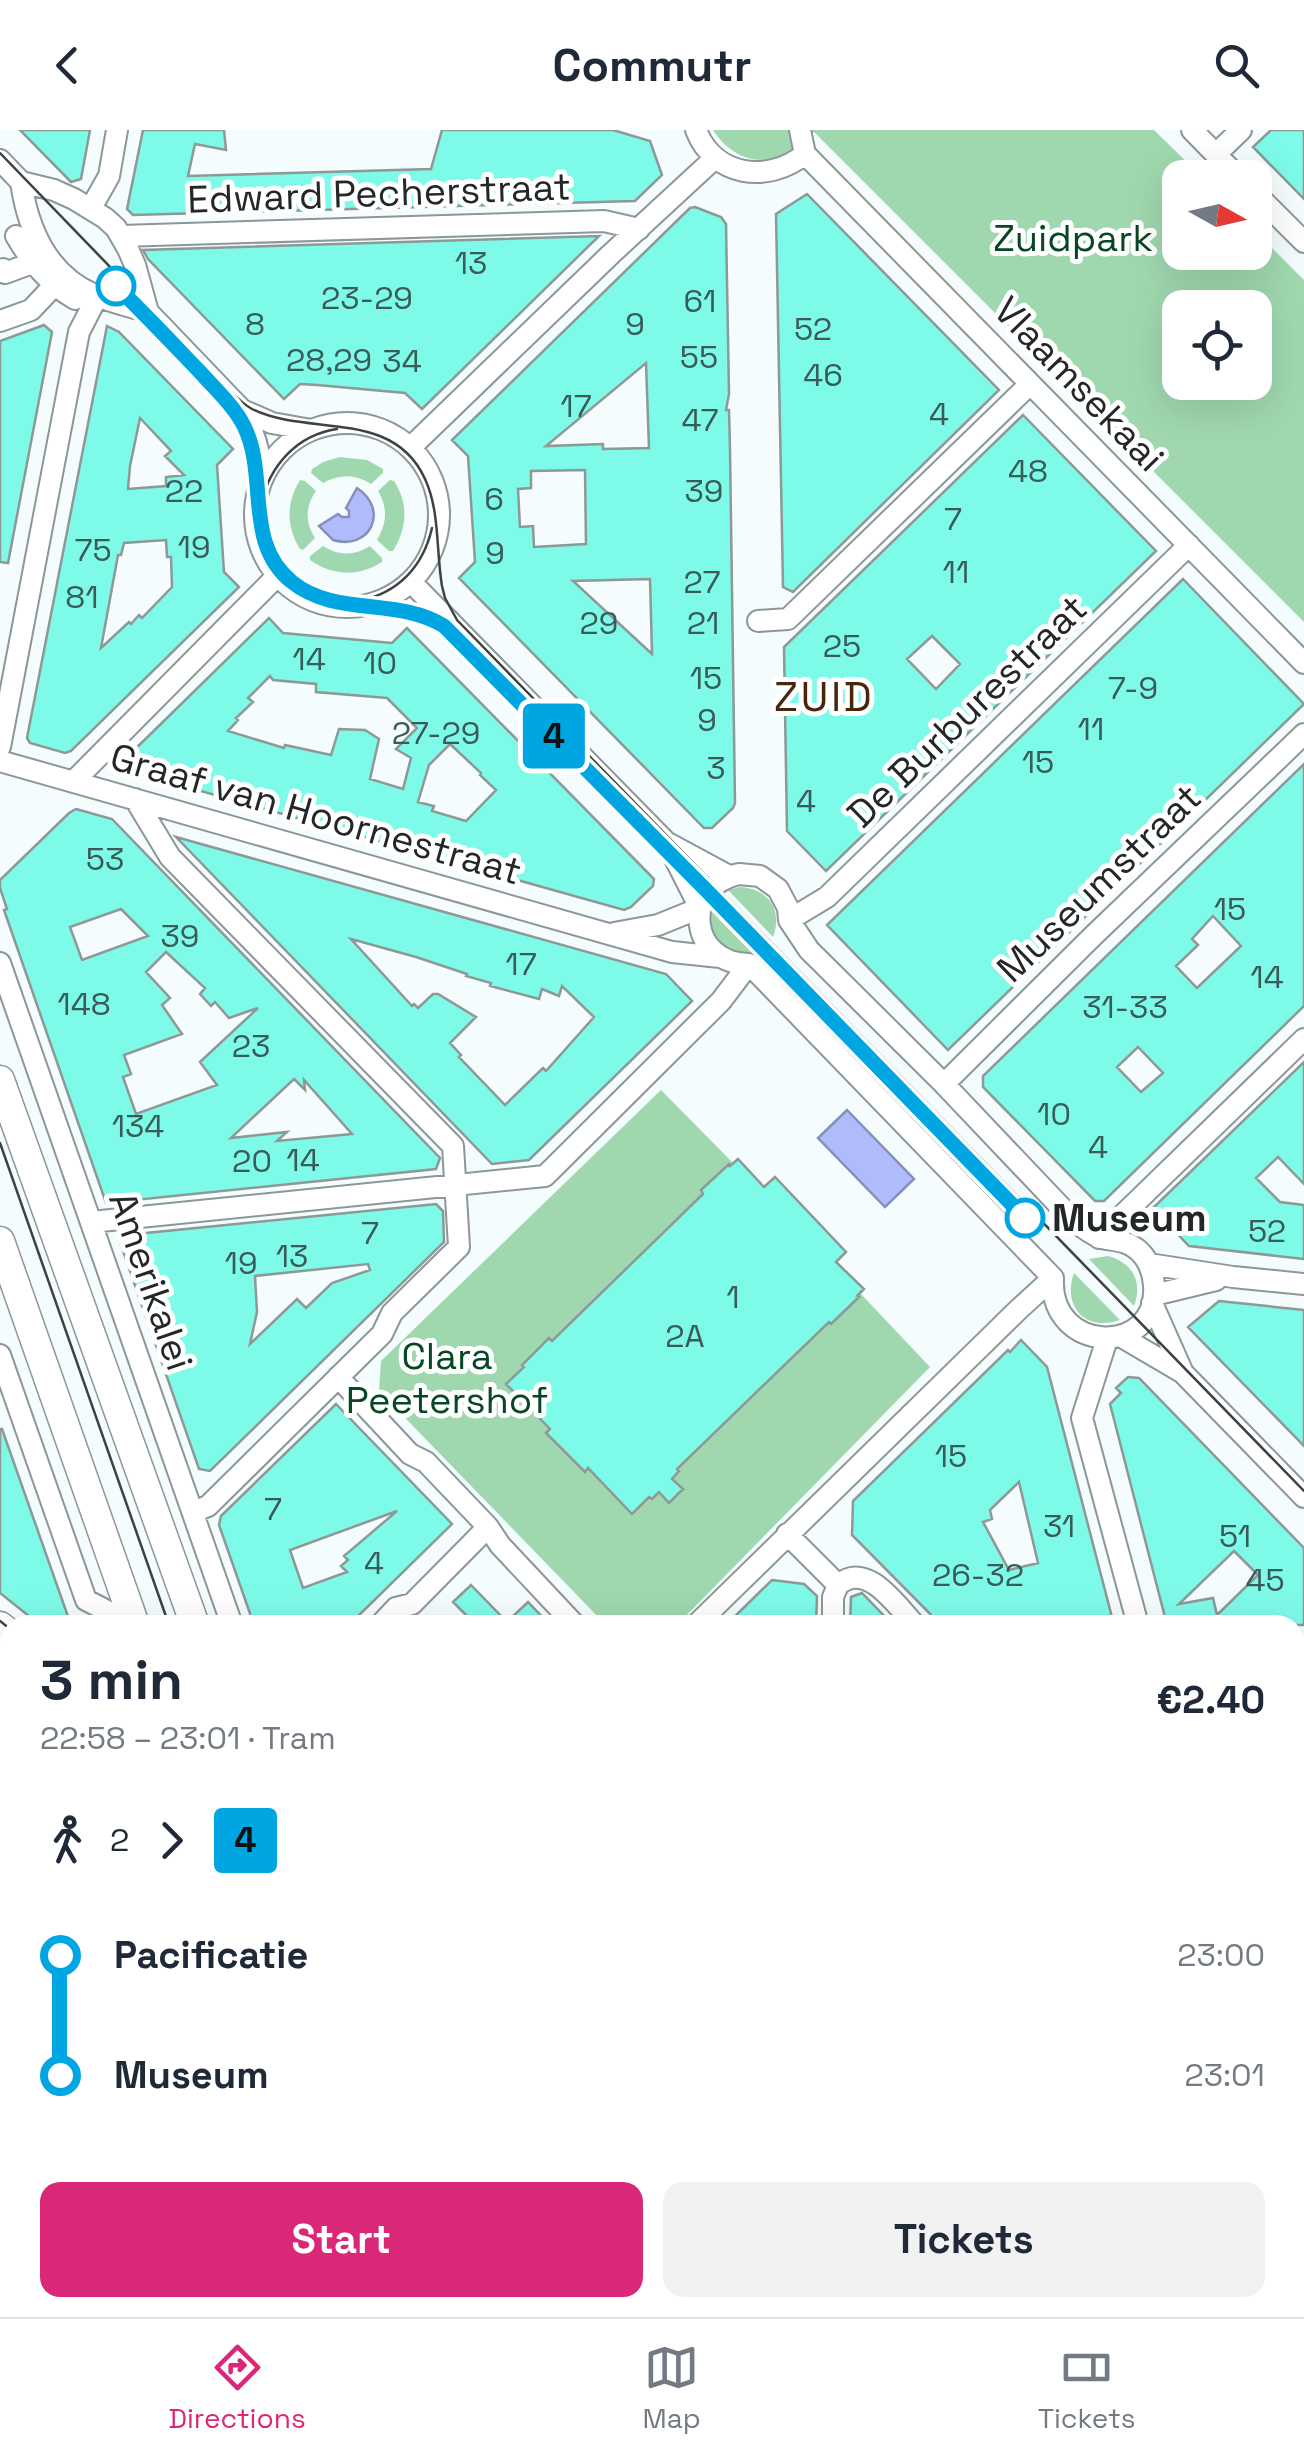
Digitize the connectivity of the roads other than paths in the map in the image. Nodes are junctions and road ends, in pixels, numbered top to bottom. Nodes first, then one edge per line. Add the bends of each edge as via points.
1 (117, 130) edge
2 (696, 130) edge
3 (800, 130) edge
4 (1192, 130) edge
5 (1241, 130) edge
6 (805, 154) junction
7 (1216, 154) junction
8 (715, 158) junction
9 (0, 160) edge
10 (1222, 160) edge
11 (22, 182) junction
12 (91, 208) junction
13 (1272, 210) edge
14 (639, 229) junction
15 (16, 236) edge
16 (121, 236) junction
17 (1304, 242) edge
18 (32, 263) junction
19 (0, 270) edge
20 (59, 281) junction
21 (95, 302) junction
22 (148, 312) junction
23 (0, 321) edge
24 (1030, 384) junction
25 (240, 409) junction
26 (311, 430) junction
27 (411, 448) junction
28 (264, 477) junction
29 (1188, 546) junction
30 (277, 576) junction
31 (410, 582) junction
32 (758, 622) dead end
33 (1304, 664) edge
34 (1304, 734) edge
35 (1, 741) edge
36 (0, 762) edge
37 (73, 782) junction
38 (136, 800) junction
39 (666, 842) junction
40 (729, 876) junction
41 (700, 908) junction
42 (789, 920) junction
43 (612, 934) junction
44 (720, 957) junction
45 (0, 962) edge
46 (749, 964) junction
47 (1304, 1039) edge
48 (0, 1080) edge
49 (944, 1084) junction
50 (456, 1187) junction
51 (91, 1222) junction
52 (1099, 1238) junction
53 (0, 1241) edge
54 (1148, 1264) junction
55 (1233, 1277) junction
56 (1054, 1278) junction
57 (1304, 1284) edge
58 (1153, 1299) junction
59 (1113, 1338) junction
60 (0, 1355) edge
61 (1183, 1373) junction
62 (338, 1377) junction
63 (1304, 1497) edge
64 (192, 1512) junction
65 (488, 1527) junction
66 (787, 1534) junction
67 (838, 1585) junction
68 (115, 1615) edge
69 (131, 1615) edge
70 (191, 1615) edge
71 (228, 1615) edge
72 (389, 1615) edge
73 (566, 1615) edge
74 (706, 1615) edge
75 (833, 1615) edge
76 (905, 1615) edge
77 (1135, 1615) edge

1 - 12 street via 109,176
2 - 8 street
3 - 6 street
4 - 7 street
5 - 7 street
6 - 8 street via 754,174
6 - 24 street, Vlaamsekaai
7 - 10 street
8 - 14 street
9 - 11 street
11 - 12 street
11 - 15 street via 26,213
12 - 16 street
13 - 17 street
14 - 16 street, Edward Pecherstraat via 604,221
14 - 27 street
15 - 18 street
15 - 20 street via 44,251
16 - 22 street
18 - 19 street
18 - 20 street
20 - 21 street
20 - 23 street via 31,310
21 - 22 street
21 - 35 street via 78,332
22 - 25 street
24 - 29 street, Vlaamsekaai
24 - 32 street via 788,620
25 - 26 street
25 - 28 street via 257,440
26 - 27 street via 354,423 387,432
26 - 28 street via 278,454
27 - 31 street via 432,482 438,529
28 - 30 street via 256,526
29 - 33 street, Vlaamsekaai
29 - 42 street, De Burburestraat via 827,897
30 - 31 street via 310,599 345,607 379,601
30 - 37 street
31 - 39 street
34 - 49 street, Museumstraat
36 - 37 street, Graaf van Hoornestraat
37 - 38 street, Graaf van Hoornestraat
38 - 43 street, Graaf van Hoornestraat
38 - 50 street via 170,857 453,1146
39 - 40 street
39 - 41 street
40 - 41 street
40 - 42 street via 750,874 770,882 783,896
41 - 43 street, Graaf van Hoornestraat
41 - 44 street via 703,938
42 - 49 street via 810,950
43 - 44 street, Graaf van Hoornestraat via 672,952
44 - 46 street, Graaf van Hoornestraat
45 - 51 street, Amerikalei
46 - 50 street via 721,1001 545,1176
46 - 56 street
47 - 52 street
48 - 70 main road, Amerikalei
49 - 52 street via 1075,1222
50 - 51 street
50 - 62 street via 459,1247
51 - 64 street, Amerikalei
52 - 54 street via 1129,1244
53 - 69 main road
54 - 55 street
54 - 58 street
55 - 57 street
55 - 58 street
56 - 59 street via 1064,1319 1082,1334
56 - 66 street
58 - 59 street via 1141,1324
58 - 61 street
59 - 61 street
59 - 77 street via 1082,1418
60 - 68 street via 86,1600
61 - 63 street
62 - 64 street via 208,1506
62 - 65 street
64 - 71 street, Amerikalei
65 - 72 street via 412,1604
65 - 73 street
66 - 67 street
66 - 74 street
67 - 75 street
67 - 76 street via 864,1578

